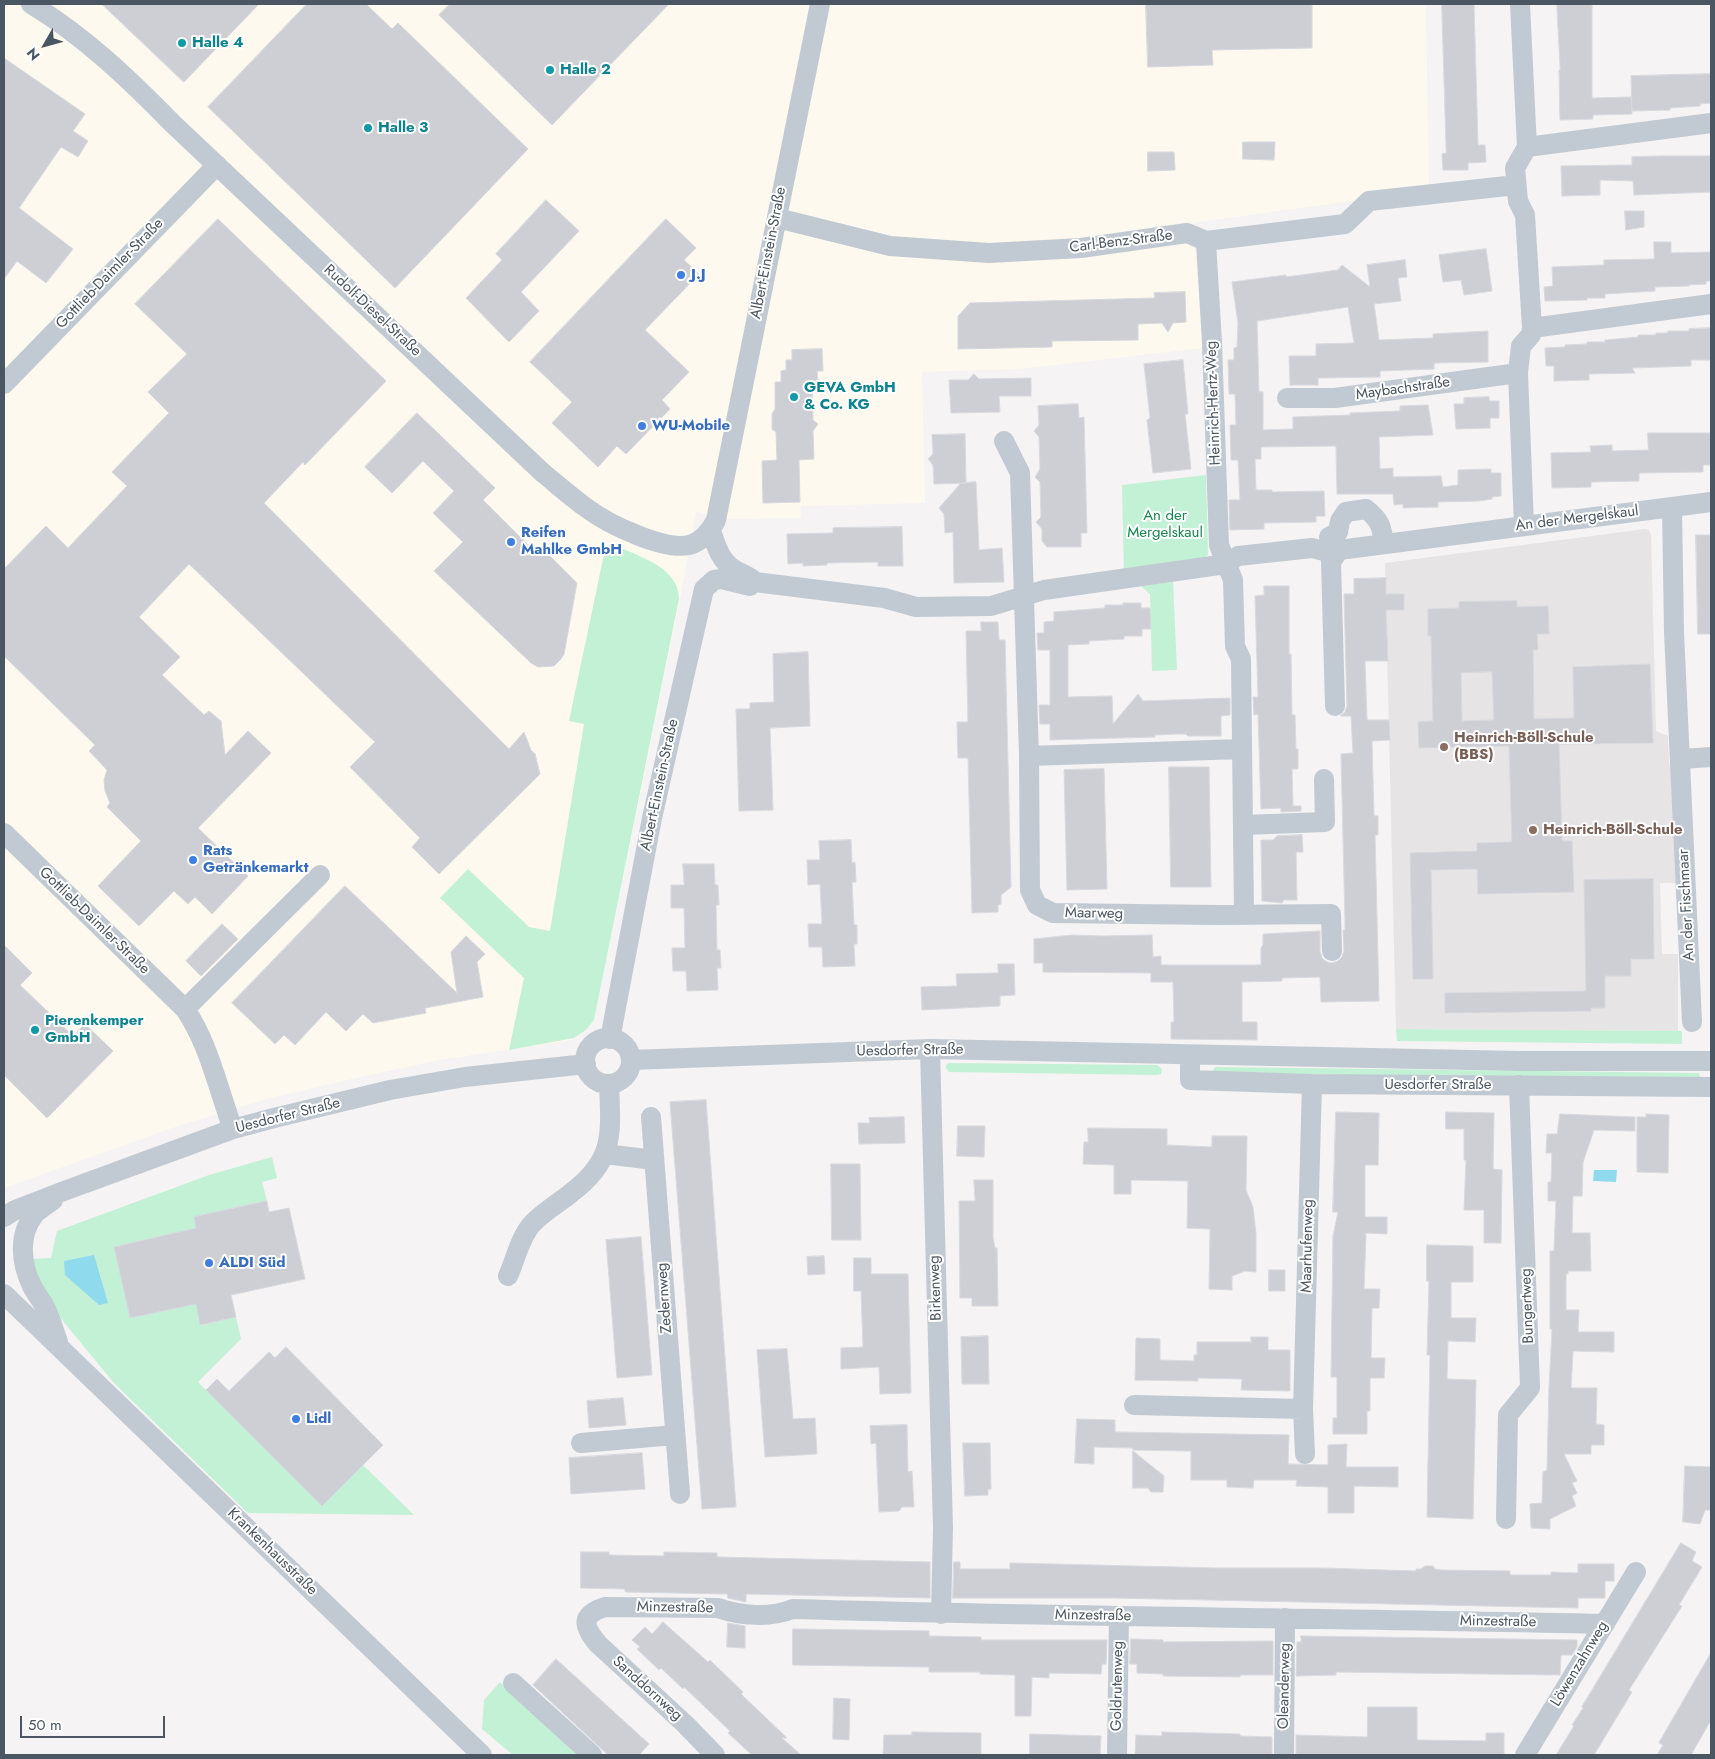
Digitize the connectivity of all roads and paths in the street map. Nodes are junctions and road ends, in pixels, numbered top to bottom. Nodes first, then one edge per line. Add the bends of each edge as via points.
1 (31, 4) edge
2 (820, 4) edge
3 (1520, 4) edge
4 (1711, 123) edge
5 (1527, 147) junction
6 (217, 165) junction
7 (1516, 185) junction
8 (777, 218) junction
9 (1206, 241) junction
10 (1711, 304) edge
11 (1532, 328) junction
12 (1518, 373) junction
13 (4, 384) edge
14 (1287, 398) dead end
15 (1004, 441) dead end
16 (1711, 502) edge
17 (1672, 507) junction
18 (1524, 526) junction
19 (711, 531) junction
20 (1384, 544) junction
21 (1331, 550) junction
22 (1226, 564) junction
23 (755, 582) junction
24 (1024, 596) junction
25 (1335, 706) dead end
26 (1242, 750) junction
27 (1029, 756) junction
28 (1711, 757) edge
29 (1681, 759) junction
30 (1324, 779) dead end
31 (1243, 825) junction
32 (4, 833) edge
33 (320, 875) dead end
34 (1244, 915) junction
35 (1332, 951) dead end
36 (185, 1009) junction
37 (1692, 1022) dead end
38 (610, 1039) junction
39 (930, 1049) junction
40 (1190, 1055) junction
41 (631, 1060) junction
42 (1711, 1061) edge
43 (586, 1064) junction
44 (609, 1084) junction
45 (1312, 1084) junction
46 (1520, 1085) junction
47 (1711, 1087) edge
48 (651, 1117) dead end
49 (233, 1129) junction
50 (605, 1154) junction
51 (654, 1160) junction
52 (64, 1191) junction
53 (4, 1216) edge
54 (508, 1276) dead end
55 (4, 1294) edge
56 (61, 1349) junction
57 (1134, 1405) dead end
58 (1304, 1408) junction
59 (675, 1435) junction
60 (581, 1443) dead end
61 (1305, 1454) dead end
62 (680, 1494) dead end
63 (1506, 1519) dead end
64 (1636, 1572) dead end
65 (941, 1614) junction
66 (1119, 1616) junction
67 (1285, 1618) junction
68 (587, 1619) joint
69 (1605, 1624) junction
70 (513, 1683) dead end
71 (482, 1755) edge
72 (592, 1755) edge
73 (716, 1755) edge
74 (1117, 1755) edge
75 (1284, 1755) edge
76 (1525, 1755) edge

1 - 6 street, Rudolf-Diesel-Straße via 50,15 117,68
2 - 8 street, Albert-Einstein-Straße
3 - 5 street
4 - 5 street
5 - 7 street via 1515,168
6 - 13 street, Gottlieb-Daimler-Straße
6 - 19 street, Rudolf-Diesel-Straße via 543,473 589,510 612,524 673,546 689,545
7 - 9 street, Carl-Benz-Straße via 1369,201 1345,224
7 - 11 street via 1518,201 1525,215
8 - 9 street, Carl-Benz-Straße via 890,246 989,253 1081,248 1187,233
8 - 19 street, Albert-Einstein-Straße via 720,502
9 - 22 street, Heinrich-Hertz-Weg via 1219,545
10 - 11 street
11 - 12 street via 1531,335 1521,346
12 - 14 street, Maybachstraße via 1335,398
12 - 18 street
15 - 24 street via 1020,473
16 - 17 street, An der Mergelskaul
17 - 18 street, An der Mergelskaul
17 - 29 street, An der Fischmaar
18 - 20 street, An der Mergelskaul
19 - 23 street, An der Mergelskaul via 727,564
20 - 21 street, An der Mergelskaul
20 - 21 street via 1376,516 1366,509 1356,510 1346,512 1338,532 1329,538
21 - 22 street, An der Mergelskaul via 1312,548 1238,556
21 - 25 street
22 - 24 street, An der Mergelskaul via 1044,590
22 - 26 street via 1232,580 1235,646 1241,659
23 - 24 street, An der Mergelskaul via 884,598 916,608 991,606
23 - 38 street, Albert-Einstein-Straße via 751,587 720,579 704,589 652,818
24 - 27 street, Maarweg
26 - 27 street
26 - 31 street
27 - 34 street, Maarweg via 1030,890 1037,905 1053,913
28 - 29 street
29 - 37 street, An der Fischmaar
30 - 31 street via 1325,822
31 - 34 street
32 - 36 street, Gottlieb-Daimler-Straße
33 - 36 street
34 - 35 street, Maarweg via 1331,914
36 - 49 street, Gottlieb-Daimler-Straße via 201,1038
38 - 41 street via 627,1048
38 - 43 street via 602,1039 589,1049
39 - 40 street, Uesdorfer Straße
39 - 41 street, Uesdorfer Straße
39 - 65 street, Birkenweg via 943,1528
40 - 42 street, Uesdorfer Straße
40 - 45 street, Uesdorfer Straße via 1190,1080
41 - 44 street via 625,1077
43 - 44 street via 596,1080
43 - 49 street, Uesdorfer Straße via 465,1077 390,1090
44 - 50 street via 611,1123
45 - 46 street, Uesdorfer Straße
45 - 58 street, Maarhufenweg
46 - 47 street, Uesdorfer Straße
46 - 63 street, Bungertweg via 1530,1388 1508,1415
48 - 51 street, Zedernweg
49 - 52 street, Uesdorfer Straße
50 - 51 street
50 - 54 street via 586,1182 531,1225
51 - 59 street, Zedernweg
52 - 53 street, Uesdorfer Straße
52 - 56 street, Krankenhausstraße via 34,1215 24,1235 23,1248 25,1270 46,1309
55 - 56 street, Krankenhausstraße
56 - 71 street, Krankenhausstraße
57 - 58 street
58 - 61 street, Maarhufenweg
59 - 60 street
59 - 62 street, Zedernweg
64 - 69 street, Löwenzahnweg
65 - 66 street, Minzestraße
65 - 68 street, Minzestraße via 793,1609 779,1614 732,1613 718,1608 606,1607 595,1610
66 - 67 street, Minzestraße
66 - 74 street, Goldrutenweg
67 - 69 street, Minzestraße
67 - 75 street, Oleanderweg
68 - 73 street, Sanddornweg via 587,1628 598,1644
69 - 76 street, Löwenzahnweg
70 - 72 street

